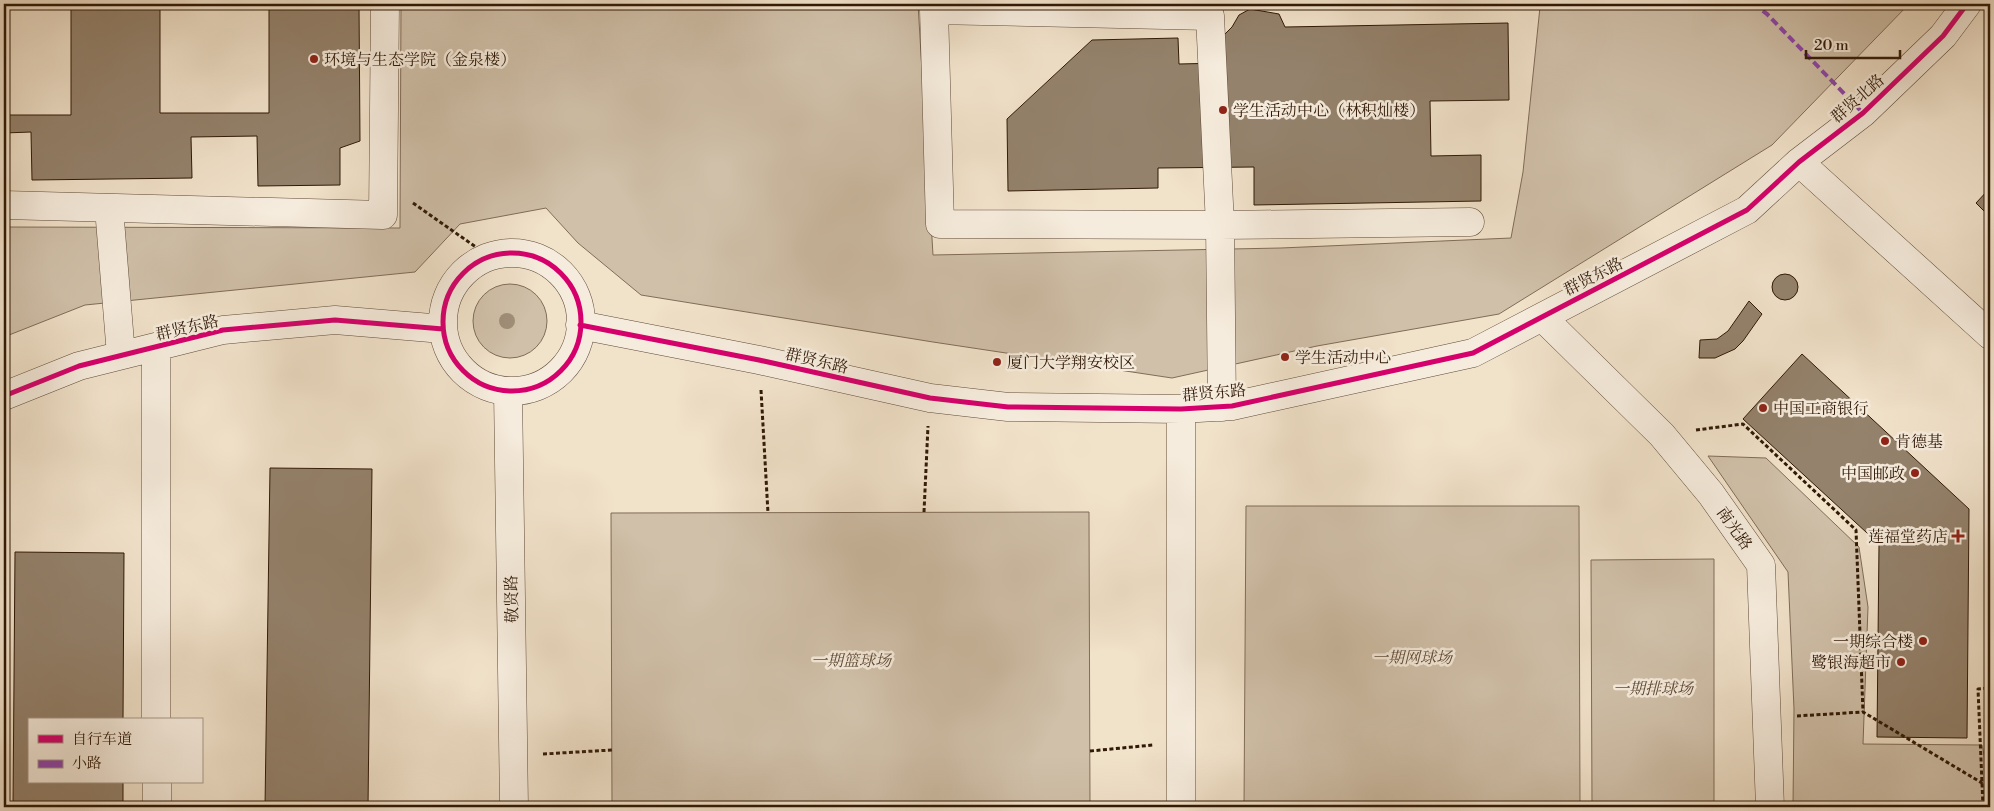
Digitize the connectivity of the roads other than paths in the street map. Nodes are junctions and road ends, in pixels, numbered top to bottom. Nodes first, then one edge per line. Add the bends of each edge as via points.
1 (385, 4) edge
2 (1967, 4) edge
3 (1799, 162) junction
4 (4, 205) edge
5 (109, 208) junction
6 (1470, 222) dead end
7 (1220, 225) junction
8 (1542, 317) junction
9 (580, 325) junction
10 (443, 329) junction
11 (1990, 335) edge
12 (156, 347) junction
13 (121, 355) junction
14 (508, 392) junction
15 (4, 396) edge
16 (1222, 407) junction
17 (1181, 409) junction
18 (156, 718) edge
19 (156, 784) edge
20 (157, 807) edge
21 (514, 807) edge
22 (1181, 807) edge
23 (1770, 807) edge

1 - 5 street via 383,215
2 - 3 street, 群贤北路 via 1943,36 1863,113
3 - 8 street, 群贤东路 via 1747,210
3 - 11 street
4 - 5 street
5 - 13 street
6 - 7 street
7 - 7 street via 1210,16 934,10 940,224
7 - 16 street
8 - 16 street, 群贤东路 via 1473,353
8 - 23 street, 南光路 via 1662,435 1711,494 1762,565
9 - 10 street via 580,312 572,289 557,270 533,256 509,253 483,259 463,273 449,293
9 - 14 street via 580,336 571,358 555,376 534,388
9 - 17 street, 群贤东路 via 930,398 1008,407
10 - 12 street, 群贤东路 via 335,320 223,330
10 - 14 street via 450,352 464,372 480,384
12 - 13 street, 群贤东路
12 - 18 street
13 - 15 street, 群贤东路 via 79,366
14 - 21 street, 敬贤路
16 - 17 street, 群贤东路
17 - 22 street
19 - 20 street

